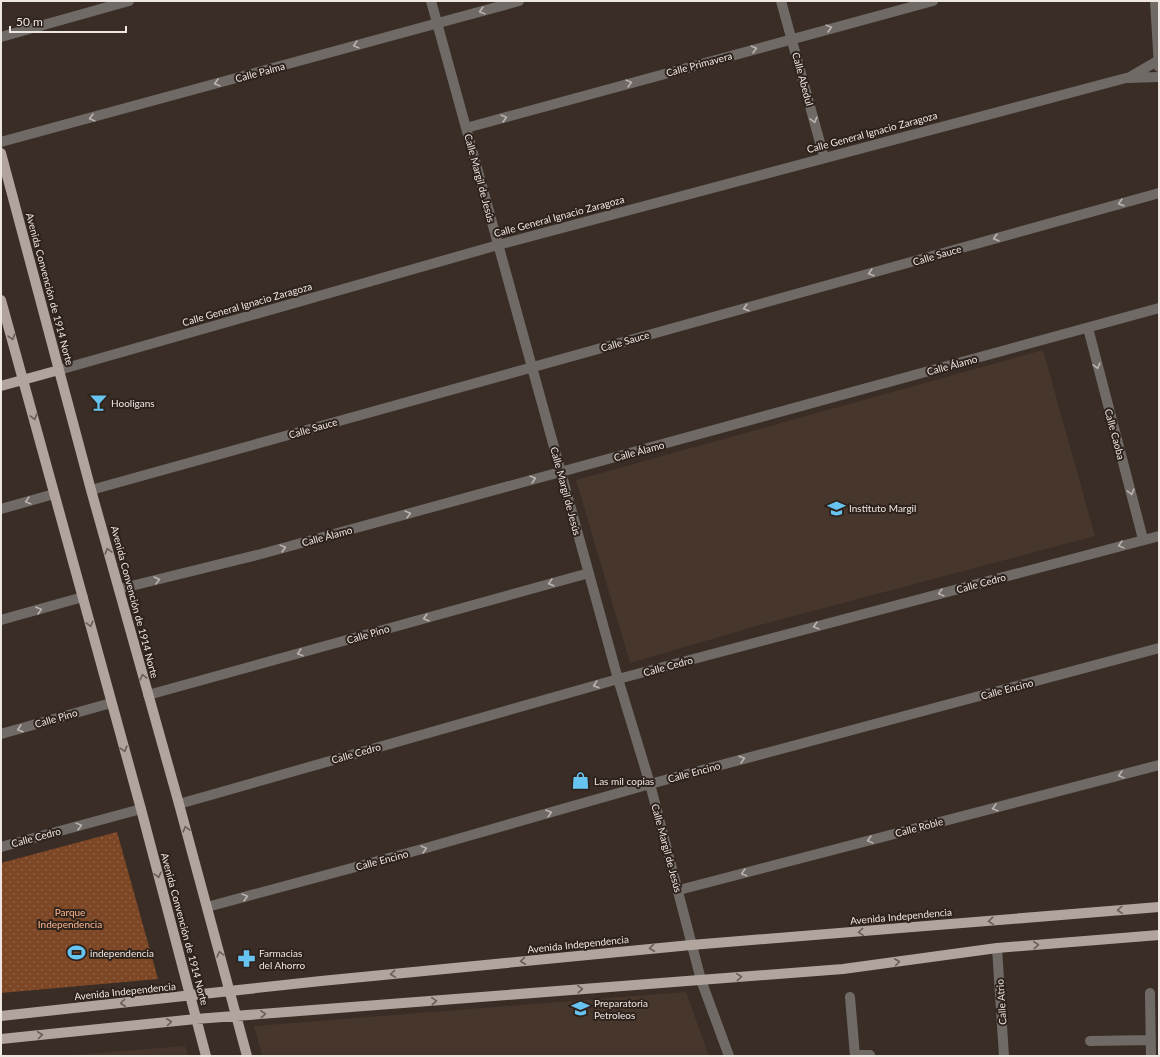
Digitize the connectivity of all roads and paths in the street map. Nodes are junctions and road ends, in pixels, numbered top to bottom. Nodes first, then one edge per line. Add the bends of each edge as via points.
1 (129, 1) edge
2 (431, 1) edge
3 (519, 1) edge
4 (781, 1) edge
5 (933, 1) edge
6 (1155, 1) edge
7 (437, 23) junction
8 (1, 37) edge
9 (791, 38) junction
10 (1159, 60) edge
11 (1159, 66) edge
12 (1159, 77) edge
13 (1126, 78) junction
14 (466, 128) junction
15 (1, 142) edge
16 (1, 153) edge
17 (824, 157) junction
18 (1159, 193) edge
19 (498, 244) junction
20 (1, 300) edge
21 (1159, 308) edge
22 (1088, 328) junction
23 (532, 367) junction
24 (59, 370) junction
25 (24, 379) junction
26 (1, 386) edge
27 (561, 472) junction
28 (91, 490) junction
29 (54, 494) junction
30 (1, 509) edge
31 (1159, 536) edge
32 (1143, 540) junction
33 (588, 573) junction
34 (119, 589) junction
35 (83, 597) junction
36 (1, 620) edge
37 (1159, 648) edge
38 (618, 679) junction
39 (148, 695) junction
40 (111, 703) junction
41 (1, 734) edge
42 (1159, 765) edge
43 (650, 784) junction
44 (179, 804) junction
45 (141, 809) junction
46 (1, 847) edge
47 (678, 890) junction
48 (207, 907) junction
49 (1159, 907) edge
50 (1159, 935) edge
51 (691, 944) junction
52 (997, 948) junction
53 (701, 980) junction
54 (230, 992) junction
55 (1150, 993) dead end
56 (189, 996) junction
57 (850, 997) dead end
58 (1, 1016) edge
59 (237, 1016) junction
60 (196, 1019) junction
61 (1, 1038) edge
62 (1150, 1040) junction
63 (1090, 1041) dead end
64 (870, 1055) dead end
65 (206, 1056) edge
66 (247, 1056) edge
67 (729, 1056) edge
68 (855, 1056) edge
69 (1004, 1056) edge
70 (1152, 1056) edge

1 - 8 street
2 - 7 street, Calle Margil de Jesús
3 -> 7 street, Calle Palma
4 - 9 street, Calle Abedul
9 -> 5 street, Calle Primavera
6 - 10 street
7 - 14 street, Calle Margil de Jesús
7 -> 15 street, Calle Palma
14 -> 9 street, Calle Primavera
9 -> 17 street, Calle Abedul
10 - 11 street
10 - 13 street, Calle General Ignacio Zaragoza
12 - 13 street, Calle General Ignacio Zaragoza
13 - 17 street, Calle General Ignacio Zaragoza
14 - 19 street, Calle Margil de Jesús
16 - 24 main road, Avenida Convención de 1914 Norte
17 - 19 street, Calle General Ignacio Zaragoza
18 -> 23 street, Calle Sauce
19 - 23 street, Calle Margil de Jesús
19 - 24 street, Calle General Ignacio Zaragoza
20 -> 25 main road, Avenida Convención de 1914 Norte
21 - 22 street, Calle Álamo
22 - 27 street, Calle Álamo
22 -> 32 street, Calle Caoba
23 - 27 street, Calle Margil de Jesús
23 - 28 street, Calle Sauce
24 - 25 main road, Calle General Ignacio Zaragoza
24 - 28 main road, Avenida Convención de 1914 Norte
25 - 26 main road, Calle General Ignacio Zaragoza
25 -> 29 main road, Avenida Convención de 1914 Norte
27 - 33 street, Calle Margil de Jesús
34 -> 27 street, Calle Álamo via 261,554
34 -> 28 main road, Avenida Convención de 1914 Norte
29 -> 30 street
29 - 35 main road, Avenida Convención de 1914 Norte
31 - 32 street, Calle Cedro
32 -> 38 street, Calle Cedro
33 - 38 street, Calle Margil de Jesús
33 -> 39 street, Calle Pino
39 -> 34 main road, Avenida Convención de 1914 Norte
36 -> 35 street
35 -> 40 main road, Avenida Convención de 1914 Norte
43 -> 37 street, Calle Encino
38 - 43 street, Calle Margil de Jesús
38 -> 44 street, Calle Cedro
39 - 44 main road, Avenida Convención de 1914 Norte
40 -> 41 street, Calle Pino
40 -> 45 main road, Avenida Convención de 1914 Norte
42 -> 47 street, Calle Roble
43 - 47 street, Calle Margil de Jesús
48 -> 43 street, Calle Encino
48 -> 44 main road, Avenida Convención de 1914 Norte
46 -> 45 street, Calle Cedro
45 -> 56 main road, Avenida Convención de 1914 Norte
47 - 51 street, Calle Margil de Jesús
54 -> 48 main road, Avenida Convención de 1914 Norte
49 -> 51 main road, Avenida Independencia
52 -> 50 main road
51 - 53 street, Calle Margil de Jesús
51 -> 54 main road, Avenida Independencia
53 -> 52 main road via 843,969
52 - 69 street, Calle Atrio
59 -> 53 main road
53 - 67 street, Calle Margil de Jesús
54 - 56 main road, Avenida Independencia
54 - 59 main road, Avenida Convención de 1914 Norte
55 - 62 street
56 -> 58 main road, Avenida Independencia
56 - 60 main road, Avenida Convención de 1914 Norte
57 - 68 street
59 - 60 main road
59 - 66 main road, Avenida Convención de 1914 Norte
61 -> 60 main road
60 - 65 main road, Avenida Convención de 1914 Norte
62 - 63 street
62 - 70 street
64 - 68 street

